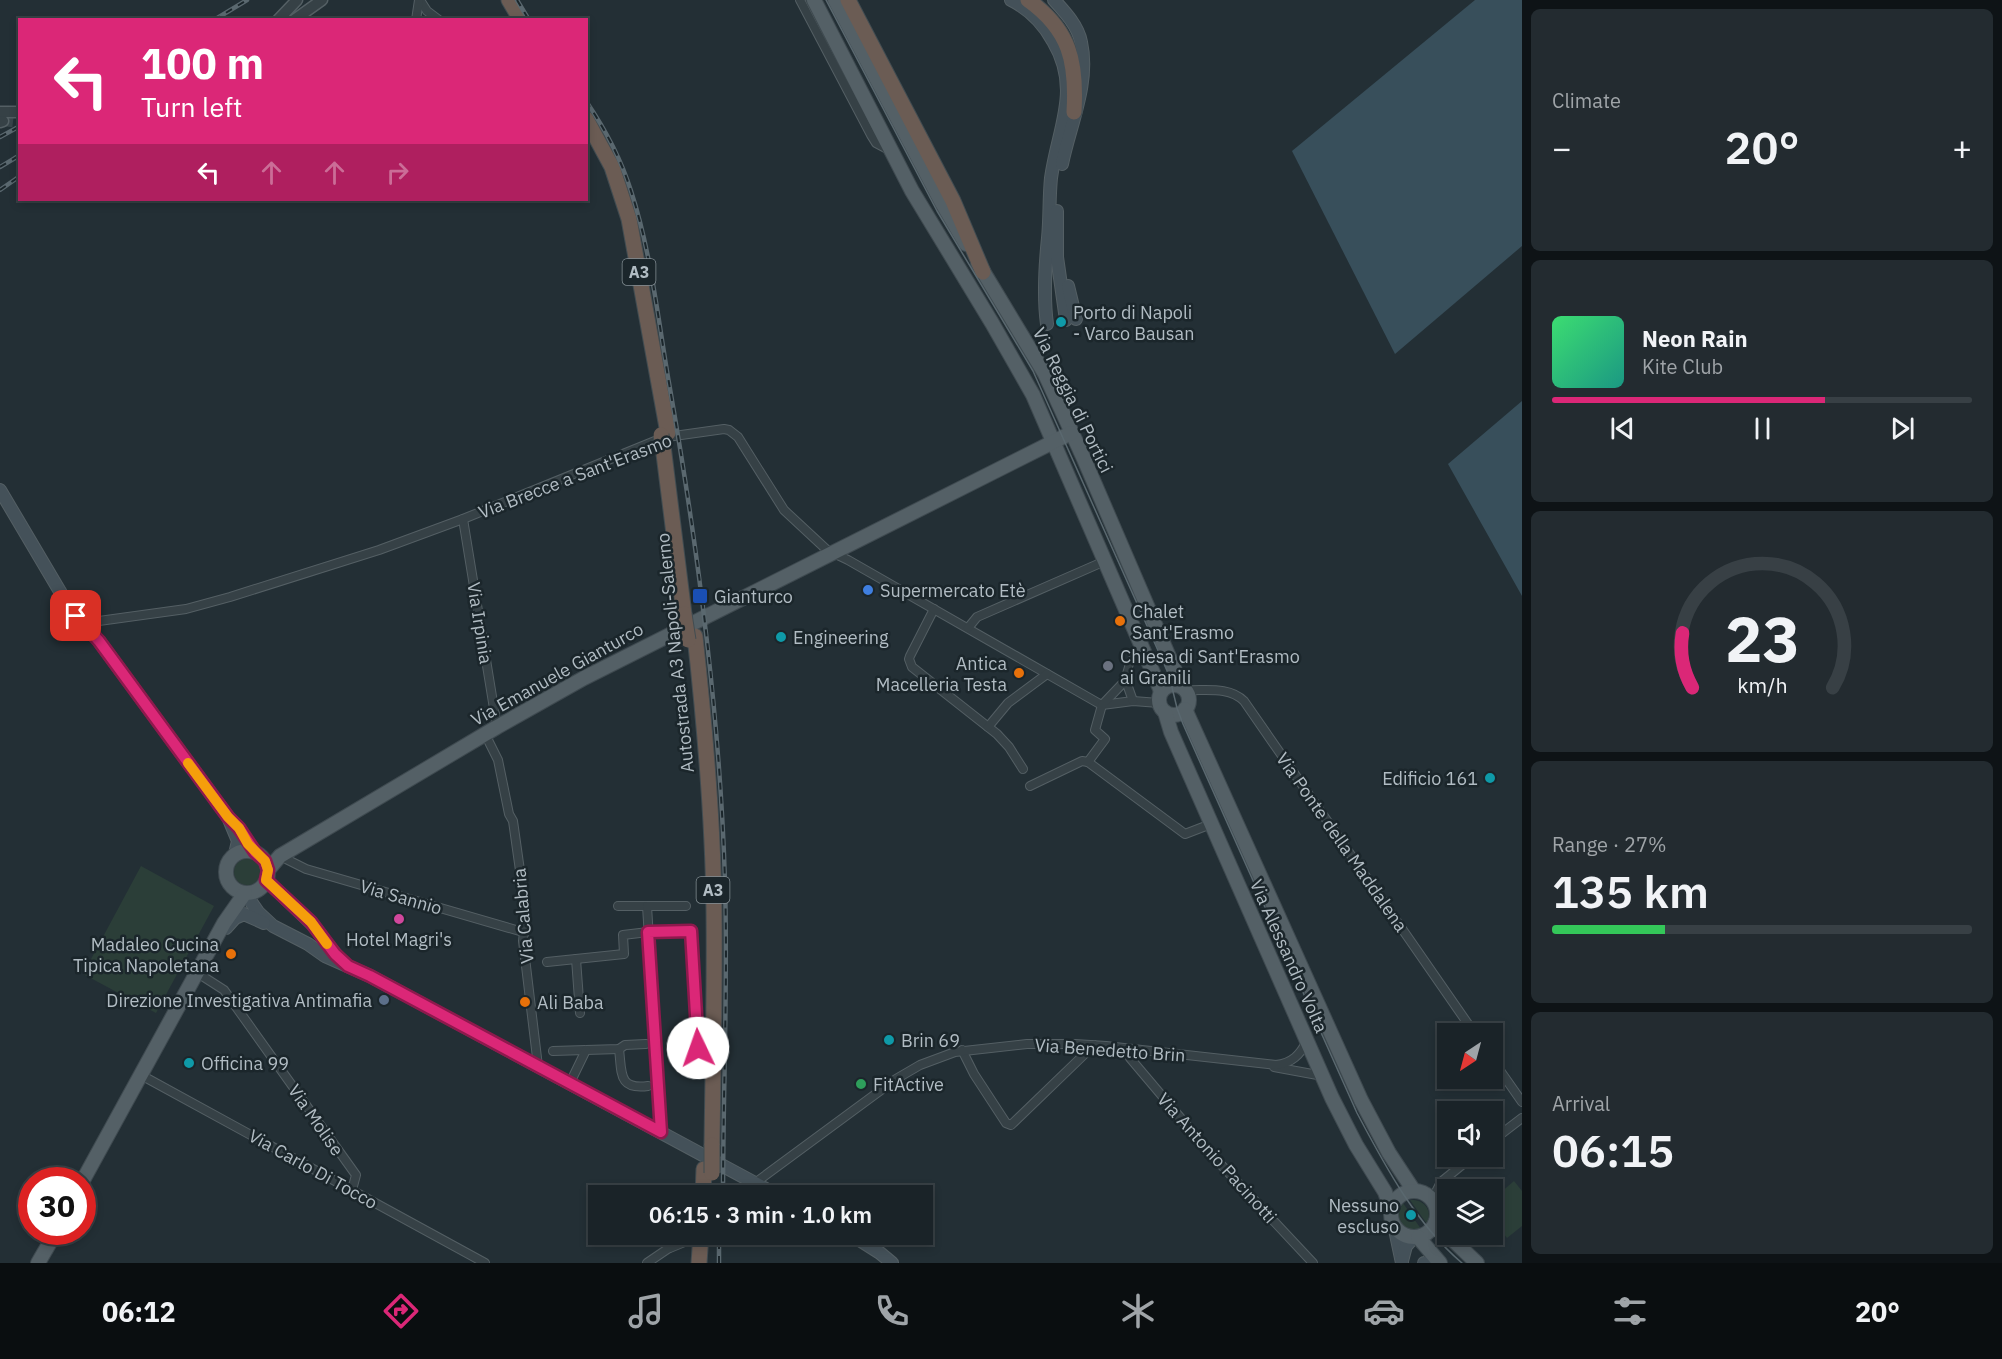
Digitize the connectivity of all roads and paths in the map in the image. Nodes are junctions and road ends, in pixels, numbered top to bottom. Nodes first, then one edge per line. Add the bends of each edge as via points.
1 (297, 0) edge
2 (322, 0) edge
3 (419, 0) edge
4 (501, 0) edge
5 (509, 0) edge
6 (801, 0) edge
7 (814, 0) edge
8 (835, 0) edge
9 (848, 0) edge
10 (1054, 0) edge
11 (1019, 1) edge
12 (280, 18) edge
13 (297, 18) edge
14 (416, 18) edge
15 (436, 18) edge
16 (512, 18) edge
17 (520, 18) edge
18 (18, 112) edge
19 (1074, 112) junction
20 (1, 118) edge
21 (588, 123) edge
22 (588, 137) edge
23 (891, 151) junction
24 (1052, 239) junction
25 (984, 272) junction
26 (1056, 290) junction
27 (1071, 433) junction
28 (665, 440) junction
29 (1053, 442) junction
30 (0, 490) edge
31 (463, 519) junction
32 (832, 552) junction
33 (1105, 561) junction
34 (934, 609) junction
35 (87, 627) junction
36 (968, 628) junction
37 (1143, 646) junction
38 (1047, 674) junction
39 (1124, 682) junction
40 (1184, 689) junction
41 (1133, 701) junction
42 (1162, 702) junction
43 (1102, 705) junction
44 (1185, 709) junction
45 (988, 727) junction
46 (491, 731) junction
47 (1089, 762) junction
48 (1023, 768) dead end
49 (1030, 786) dead end
50 (228, 817) junction
51 (1211, 824) junction
52 (235, 854) junction
53 (280, 856) junction
54 (263, 865) junction
55 (229, 883) junction
56 (245, 893) junction
57 (618, 906) dead end
58 (646, 906) junction
59 (686, 906) dead end
60 (299, 912) junction
61 (224, 923) junction
62 (273, 926) junction
63 (648, 932) junction
64 (523, 933) junction
65 (289, 934) junction
66 (212, 946) junction
67 (576, 959) junction
68 (547, 962) dead end
69 (348, 966) junction
70 (196, 972) junction
71 (580, 1013) dead end
72 (1467, 1023) edge
73 (1307, 1041) junction
74 (646, 1044) dead end
75 (1094, 1045) junction
76 (698, 1048) dead end
77 (619, 1049) junction
78 (1129, 1049) junction
79 (586, 1050) junction
80 (962, 1050) junction
81 (552, 1052) dead end
82 (1268, 1065) junction
83 (538, 1066) junction
84 (141, 1075) junction
85 (1503, 1075) edge
86 (1323, 1076) junction
87 (570, 1083) junction
88 (648, 1086) dead end
89 (1522, 1102) edge
90 (1522, 1118) edge
91 (661, 1132) junction
92 (1503, 1133) edge
93 (90, 1167) edge
94 (1459, 1167) edge
95 (708, 1171) junction
96 (755, 1183) junction
97 (705, 1185) edge
98 (710, 1185) edge
99 (751, 1185) edge
100 (759, 1185) edge
101 (352, 1190) junction
102 (1414, 1191) junction
103 (1432, 1200) junction
104 (1392, 1209) junction
105 (1436, 1223) junction
106 (1394, 1225) junction
107 (1416, 1237) junction
108 (48, 1245) edge
109 (671, 1245) edge
110 (677, 1245) edge
111 (701, 1245) edge
112 (704, 1245) edge
113 (868, 1245) edge
114 (669, 1248) junction
115 (38, 1263) edge
116 (484, 1263) edge
117 (647, 1263) edge
118 (699, 1263) edge
119 (709, 1263) edge
120 (892, 1263) edge
121 (1313, 1263) edge
122 (1402, 1263) edge
123 (1424, 1263) edge
124 (1439, 1263) edge
125 (1477, 1263) edge

1 - 12 street
2 - 13 street
3 - 14 street
3 - 15 street
4 - 16 highway
5 - 17 highway
6 - 23 street via 870,135
7 - 23 main road, Via Reggia di Portici
8 - 25 main road, Via Reggia di Portici via 954,224
9 - 25 highway via 947,189
10 - 19 main road via 1081,40 1083,81
11 - 19 highway via 1040,9 1068,48 1075,70
11 - 24 main road via 1049,33 1067,72 1068,95 1051,178
18 - 20 street
19 - 24 main road
21 - 28 highway, Autostrada A3 Napoli-Salerno / A3 via 612,167 629,219
22 - 28 highway, Autostrada A3 Napoli-Salerno / A3 via 606,170 622,220
23 - 29 main road, Via Reggia di Portici via 1023,376
24 - 26 main road via 1057,257
24 - 26 main road via 1071,319
24 - 26 main road via 1045,254 1050,323
25 - 27 main road, Via Reggia di Portici via 1044,374
27 - 29 main road, Via Emanuele Gianturco
27 - 40 main road, Via Reggia di Portici
28 - 95 highway, Autostrada A3 Napoli-Salerno / A3, bridge via 706,753 713,868
29 - 32 main road, Via Emanuele Gianturco
29 - 33 main road, Via Reggia di Portici
30 - 35 main road via 68,605
31 - 32 street, Via Brecce a Sant'Erasmo via 667,437 724,429 738,437 783,510
31 - 35 street, Via Brecce a Sant'Erasmo via 230,597 186,609 99,621
31 - 46 street, Via Irpinia
32 - 34 street, Via Brecce a Sant'Erasmo
32 - 46 main road, Via Emanuele Gianturco via 584,678
33 - 36 street via 977,617
33 - 37 main road, Via Reggia di Portici
34 - 36 street, Via Brecce a Sant'Erasmo
34 - 45 street via 909,664
35 - 50 main road
36 - 38 street, Via Brecce a Sant'Erasmo
37 - 39 street via 1130,662
37 - 42 main road, Via Reggia di Portici
38 - 43 street, Via Brecce a Sant'Erasmo
38 - 45 street via 1005,706
39 - 41 street
39 - 43 street
40 - 42 main road via 1172,684
40 - 44 main road via 1189,698
40 - 72 street, Via Ponte della Maddalena via 1227,692 1244,701
41 - 42 street
41 - 43 street
42 - 44 main road via 1175,715
42 - 51 main road, Via Alessandro Volta
43 - 47 street via 1095,730 1106,740
44 - 102 main road, Via Alessandro Volta via 1360,1100
45 - 48 street
46 - 53 main road, Via Emanuele Gianturco
46 - 64 street, Via Calabria via 513,821 526,913
47 - 49 street via 1082,761
47 - 51 street via 1186,834
50 - 52 main road via 238,842
50 - 54 main road
51 - 73 main road, Via Alessandro Volta
52 - 54 main road via 245,851
52 - 55 main road via 226,867
53 - 54 main road, Via Emanuele Gianturco
53 - 64 street, Via Sannio via 306,869
54 - 56 main road via 258,890
54 - 60 main road
55 - 56 main road
55 - 61 main road
56 - 61 main road
56 - 62 main road
57 - 58 street
58 - 59 street
58 - 63 street
60 - 65 main road via 308,930 299,936
60 - 69 main road
61 - 66 main road
62 - 65 main road
62 - 66 main road via 240,915
63 - 67 street via 622,935 624,954
63 - 76 street via 691,931
63 - 91 street
64 - 83 street, Via Calabria
65 - 69 main road
66 - 70 main road
67 - 68 street
67 - 71 street
69 - 83 main road
70 - 84 main road
70 - 101 street, Via Molise via 224,990 245,1019 356,1175
73 - 82 street, Via Benedetto Brin via 1292,1061
73 - 86 main road, Via Alessandro Volta
74 - 77 street
75 - 78 street, Via Benedetto Brin
75 - 80 street, Via Benedetto Brin via 1028,1044
75 - 80 street via 1011,1125 1006,1123
77 - 79 street
77 - 88 street via 627,1084 634,1088
78 - 82 street, Via Benedetto Brin
78 - 121 street, Via Antonio Pacinotti via 1130,1058 1182,1119
79 - 81 street
79 - 87 street
80 - 96 street, Via Benedetto Brin via 931,1060 896,1079
82 - 86 street, Via Benedetto Brin
83 - 87 main road
84 - 93 main road
84 - 101 street, Via Carlo Di Tocco
85 - 89 street
86 - 104 main road, Via Alessandro Volta
87 - 91 main road
90 - 92 street
91 - 96 main road
94 - 103 street via 1441,1182
95 - 97 highway, Autostrada A3 Napoli-Salerno / A3
95 - 98 highway, Autostrada A3 Napoli-Salerno / A3
96 - 99 street
96 - 100 main road
101 - 116 street, Via Carlo Di Tocco
102 - 103 main road via 1423,1192
102 - 104 main road via 1400,1196
103 - 105 main road via 1437,1211
104 - 106 main road
105 - 107 main road via 1426,1234
105 - 125 main road
106 - 107 main road via 1402,1234
106 - 122 main road
107 - 122 main road via 1406,1246
107 - 124 main road
108 - 115 main road
109 - 114 street
110 - 114 street
111 - 118 highway
112 - 119 highway
113 - 120 main road
114 - 117 street
123 - 124 main road

